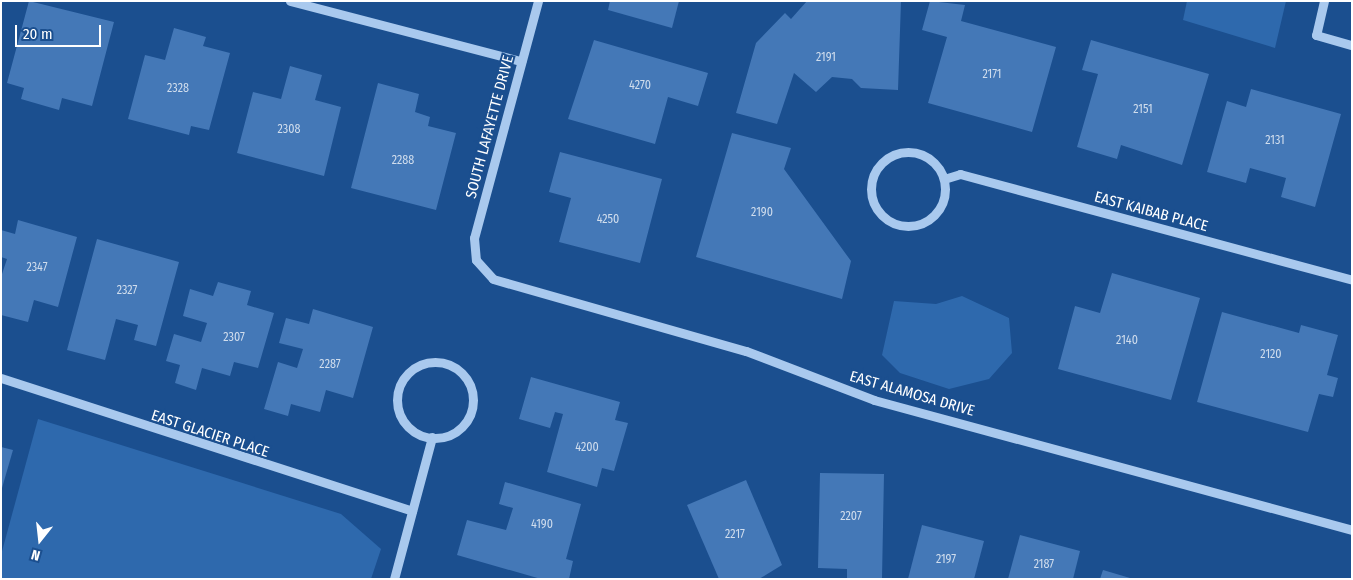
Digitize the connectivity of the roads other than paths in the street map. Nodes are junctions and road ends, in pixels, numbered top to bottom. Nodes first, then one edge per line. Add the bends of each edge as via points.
1 (290, 1) edge
2 (538, 1) edge
3 (1324, 1) edge
4 (1352, 45) edge
5 (521, 61) junction
6 (944, 179) junction
7 (476, 260) joint
8 (1352, 280) edge
9 (1, 378) edge
10 (432, 437) junction
11 (412, 511) junction
12 (1352, 530) edge
13 (394, 579) edge

1 - 5 street
2 - 5 street, SOUTH LAFAYETTE DRIVE
3 - 4 street via 1316,35
5 - 7 street, SOUTH LAFAYETTE DRIVE via 474,238
6 - 6 street via 926,157 901,152 880,163 874,173 871,197 882,217 904,227 916,226 938,213 944,201
6 - 8 street, EAST KAIBAB PLACE via 960,174
7 - 12 street, EAST ALAMOSA DRIVE via 493,279 746,351 874,400
9 - 11 street, EAST GLACIER PLACE via 212,450
10 - 10 street via 461,428 473,407 470,383 452,366 440,362 416,367 400,386 397,398 404,422 414,431
10 - 11 street
11 - 13 street

